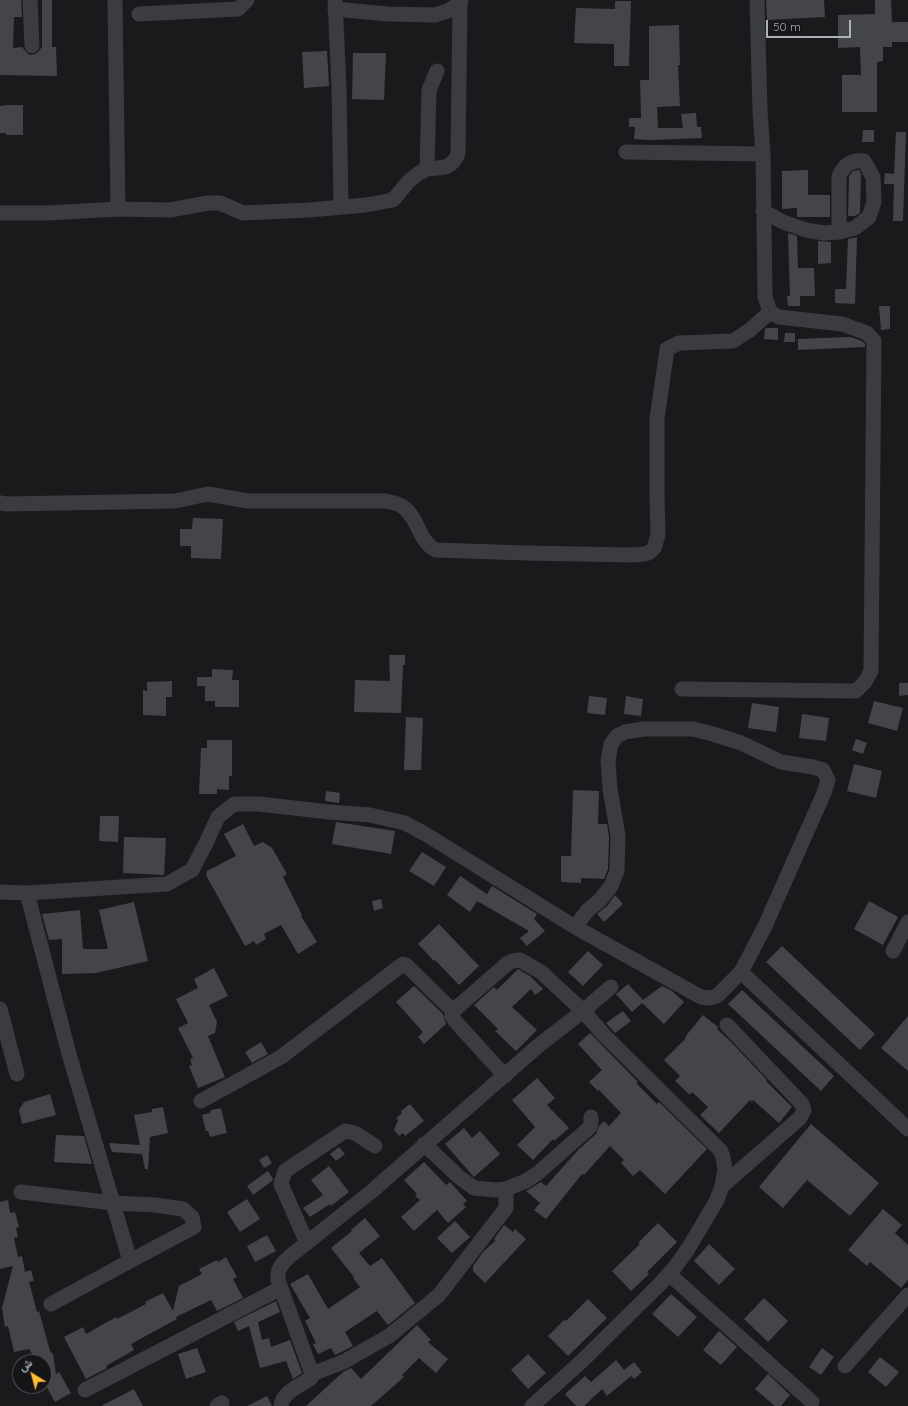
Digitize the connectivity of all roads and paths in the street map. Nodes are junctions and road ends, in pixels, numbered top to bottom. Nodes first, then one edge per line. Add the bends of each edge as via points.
1 (30, 0) edge
2 (115, 0) edge
3 (247, 0) edge
4 (756, 0) edge
5 (460, 2) edge
6 (335, 4) edge
7 (139, 14) dead end
8 (32, 46) dead end
9 (437, 71) dead end
10 (626, 152) dead end
11 (763, 154) junction
12 (427, 169) junction
13 (342, 207) junction
14 (118, 209) junction
15 (763, 211) junction
16 (0, 213) edge
17 (839, 232) dead end
18 (770, 312) junction
19 (0, 503) edge
20 (682, 689) dead end
21 (0, 892) edge
22 (27, 893) junction
23 (908, 922) edge
24 (575, 928) junction
25 (893, 951) dead end
26 (741, 972) junction
27 (610, 987) dead end
28 (0, 1009) edge
29 (453, 1011) junction
30 (583, 1011) junction
31 (727, 1025) dead end
32 (17, 1074) dead end
33 (505, 1076) junction
34 (201, 1101) dead end
35 (591, 1117) dead end
36 (908, 1129) edge
37 (424, 1144) junction
38 (375, 1146) dead end
39 (722, 1186) junction
40 (506, 1189) junction
41 (21, 1192) dead end
42 (113, 1203) junction
43 (307, 1243) junction
44 (130, 1261) junction
45 (669, 1274) junction
46 (281, 1288) junction
47 (908, 1294) edge
48 (51, 1304) dead end
49 (845, 1366) dead end
50 (312, 1374) junction
51 (86, 1390) dead end
52 (812, 1402) dead end
53 (281, 1406) edge
54 (532, 1406) edge

1 - 8 street
2 - 14 street
3 - 7 street via 238,9
4 - 11 street
5 - 6 street via 434,15 387,14
5 - 12 street via 458,154 454,162 446,167
6 - 13 street
9 - 12 street via 429,90
10 - 11 street
11 - 15 street
12 - 13 street via 409,181 394,200
13 - 14 street via 243,213 220,203 208,203 170,210
14 - 16 street
15 - 17 street via 806,230
15 - 18 street via 765,297
18 - 19 street via 733,341 679,343 667,349 657,419 658,535 654,548 645,554 436,550 427,543 416,522 404,507 385,501 248,501 208,494 175,501
18 - 20 street via 779,317 842,324 867,333 874,342 871,671 856,691
21 - 22 street
22 - 24 street via 167,884 192,870 218,817 234,804 259,804 370,815 404,823
22 - 42 street via 69,1054
23 - 25 street
24 - 26 street via 701,997 717,996
24 - 26 street via 611,886 617,871 618,836 608,761 611,744 617,736 625,732 643,729 693,730 713,734 741,743 781,762 823,770 828,780 765,926
26 - 36 street
27 - 30 street
28 - 32 street
29 - 30 street via 508,963 516,960 540,972
29 - 33 street via 455,1021
29 - 34 street via 403,964 281,1058
30 - 33 street
30 - 39 street via 720,1150 725,1170
31 - 39 street via 802,1104 804,1110 800,1118
33 - 37 street
35 - 40 street via 590,1126 538,1173
37 - 40 street via 474,1188
37 - 43 street via 372,1191
38 - 43 street via 355,1133 346,1131 285,1171 281,1184
39 - 45 street via 717,1200 688,1249
40 - 50 street via 506,1208 439,1295 389,1336 343,1362
41 - 42 street
42 - 44 street
42 - 44 street via 155,1204 183,1209 192,1217 194,1227
43 - 46 street via 280,1266 277,1273
44 - 48 street
45 - 52 street
45 - 54 street via 583,1360
46 - 50 street
46 - 51 street
47 - 49 street
50 - 53 street via 311,1378 285,1395

